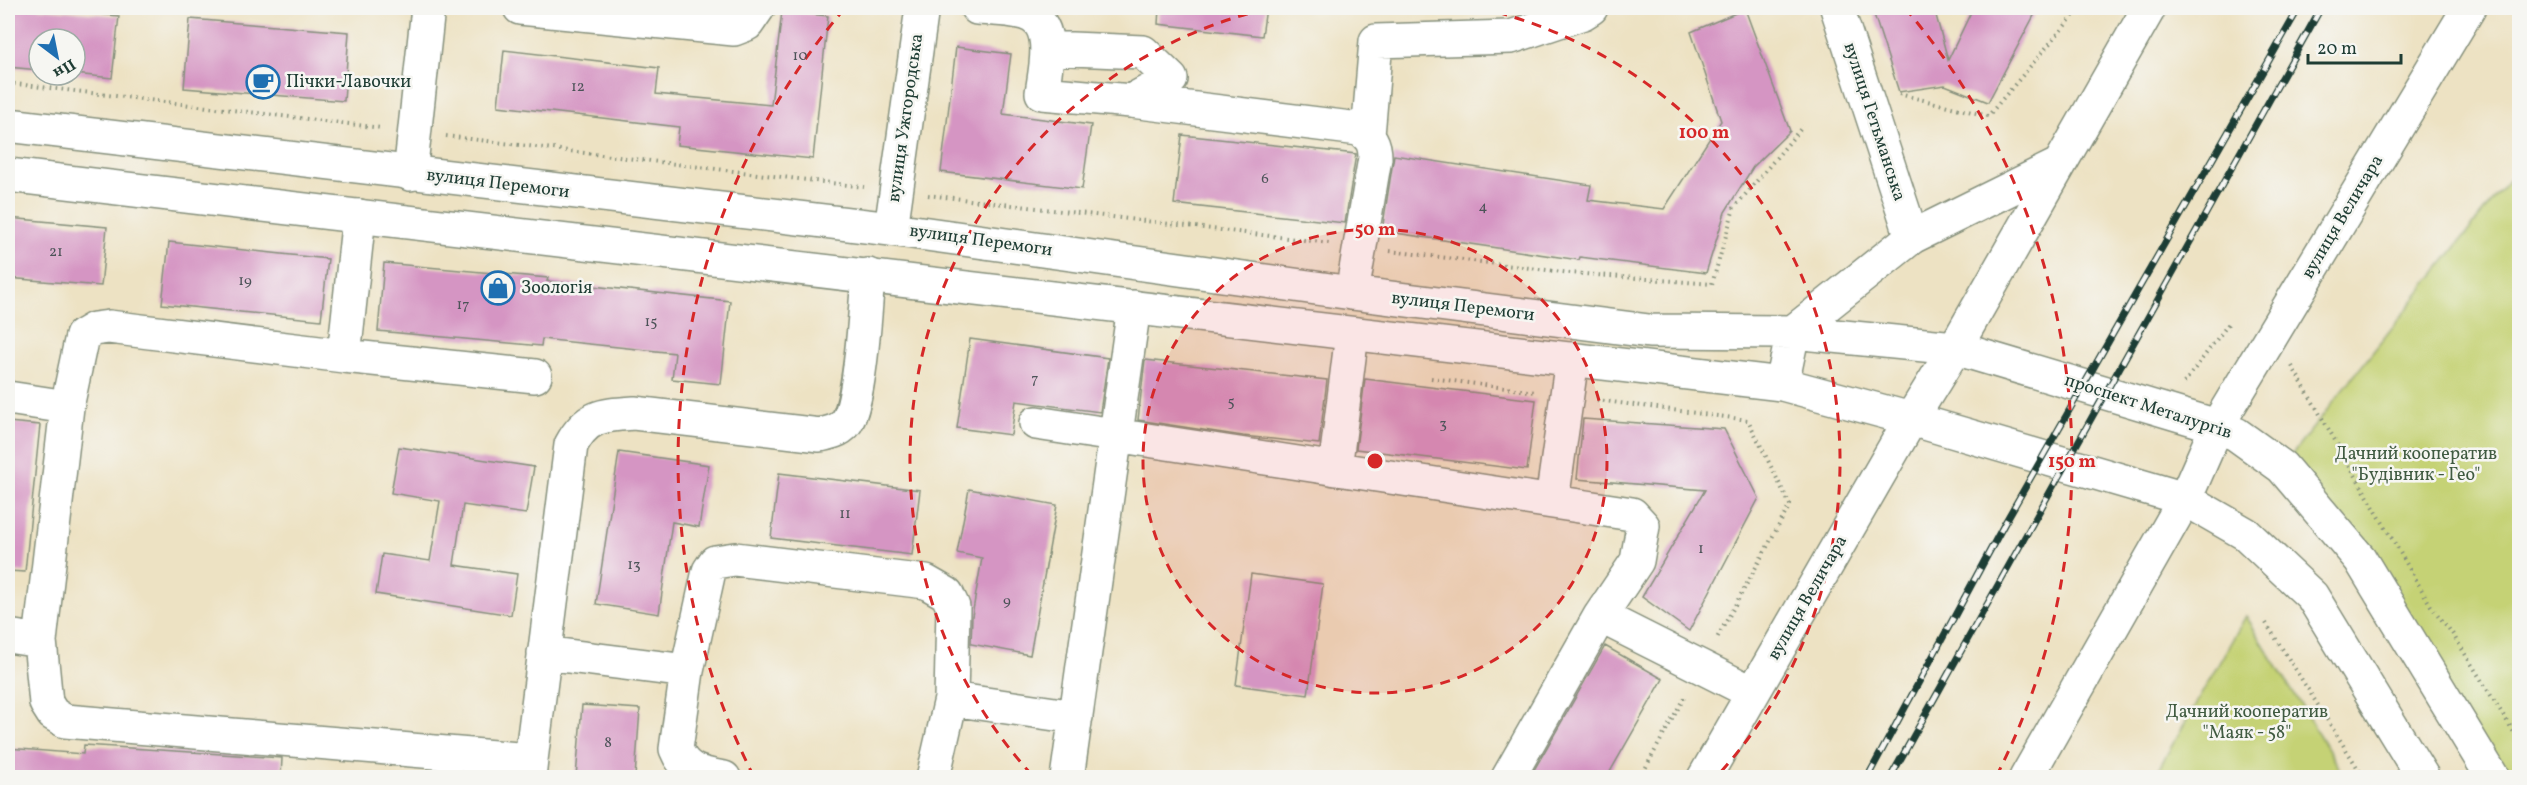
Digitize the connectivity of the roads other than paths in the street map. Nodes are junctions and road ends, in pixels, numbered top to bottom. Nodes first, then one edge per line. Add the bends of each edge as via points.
1 (428, 8) edge
2 (520, 8) edge
3 (758, 8) edge
4 (922, 8) edge
5 (977, 8) edge
6 (1591, 8) edge
7 (1837, 8) edge
8 (2149, 8) edge
9 (2469, 8) edge
10 (1048, 48) junction
11 (1131, 101) junction
12 (8, 125) edge
13 (1368, 135) junction
14 (2060, 164) junction
15 (410, 174) junction
16 (8, 175) edge
17 (359, 216) junction
18 (891, 229) junction
19 (1912, 237) junction
20 (868, 275) junction
21 (1352, 293) junction
22 (1134, 307) junction
23 (1793, 332) junction
24 (1352, 334) junction
25 (1955, 348) junction
26 (344, 356) junction
27 (1572, 359) junction
28 (535, 376) dead end
29 (1782, 384) junction
30 (8, 398) edge
31 (67, 406) junction
32 (1911, 419) junction
33 (1036, 423) dead end
34 (2217, 426) junction
35 (1116, 436) junction
36 (1335, 469) junction
37 (2186, 499) junction
38 (1552, 501) junction
39 (1600, 616) junction
40 (8, 636) edge
41 (40, 640) junction
42 (544, 653) junction
43 (687, 671) junction
44 (1753, 693) junction
45 (951, 699) junction
46 (1076, 717) junction
47 (530, 769) edge
48 (724, 777) edge
49 (933, 777) edge
50 (1068, 777) edge
51 (1508, 777) edge
52 (1704, 777) edge
53 (2026, 777) edge
54 (2423, 777) edge
55 (2493, 777) edge

1 - 15 main road
2 - 3 main road via 734,29 747,24
4 - 18 main road, вулиця Ужгородська
5 - 10 main road via 1031,15
6 - 13 main road via 1511,37 1376,41
7 - 19 main road, вулиця Гетьманська
8 - 14 main road
9 - 34 main road, вулиця Величара
10 - 11 main road via 1042,93
10 - 11 main road via 1143,52 1171,79
11 - 13 main road via 1359,129
12 - 15 main road, вулиця Перемоги
13 - 21 main road via 1375,145 1375,158
14 - 19 main road
14 - 25 main road
15 - 18 main road, вулиця Перемоги
16 - 17 main road
17 - 20 main road
17 - 26 main road
18 - 21 main road, вулиця Перемоги
19 - 23 main road
20 - 22 main road
20 - 42 main road via 855,400 847,423 835,431 820,435 634,413 608,415 579,430 571,445
21 - 23 main road, вулиця Перемоги via 1648,331
22 - 24 main road
22 - 35 main road
23 - 25 main road, вулиця Перемоги
23 - 29 main road
24 - 27 main road
24 - 36 main road
25 - 32 main road, вулиця Величара
25 - 34 main road, проспект Металургів
26 - 28 main road
26 - 31 main road via 109,327 94,329 82,336
27 - 29 main road
27 - 38 main road
29 - 32 main road
30 - 31 main road
31 - 41 main road
32 - 37 main road
32 - 44 main road, вулиця Величара
33 - 35 main road
34 - 37 main road, вулиця Величара
34 - 55 main road, проспект Металургів via 2236,434 2282,467 2360,559
35 - 36 main road
35 - 46 main road
36 - 38 main road
37 - 53 main road
37 - 54 main road via 2246,534 2312,596
38 - 39 main road via 1632,514 1643,526 1637,561
39 - 44 main road
39 - 51 main road
40 - 41 main road
41 - 47 main road via 46,703 53,714 65,721
42 - 43 main road
42 - 47 main road
43 - 45 main road via 709,571 716,562 735,559 937,586 947,594 953,607
43 - 48 main road via 676,749 680,760 690,769
44 - 52 main road, вулиця Величара
45 - 46 main road
45 - 49 main road
46 - 50 main road

